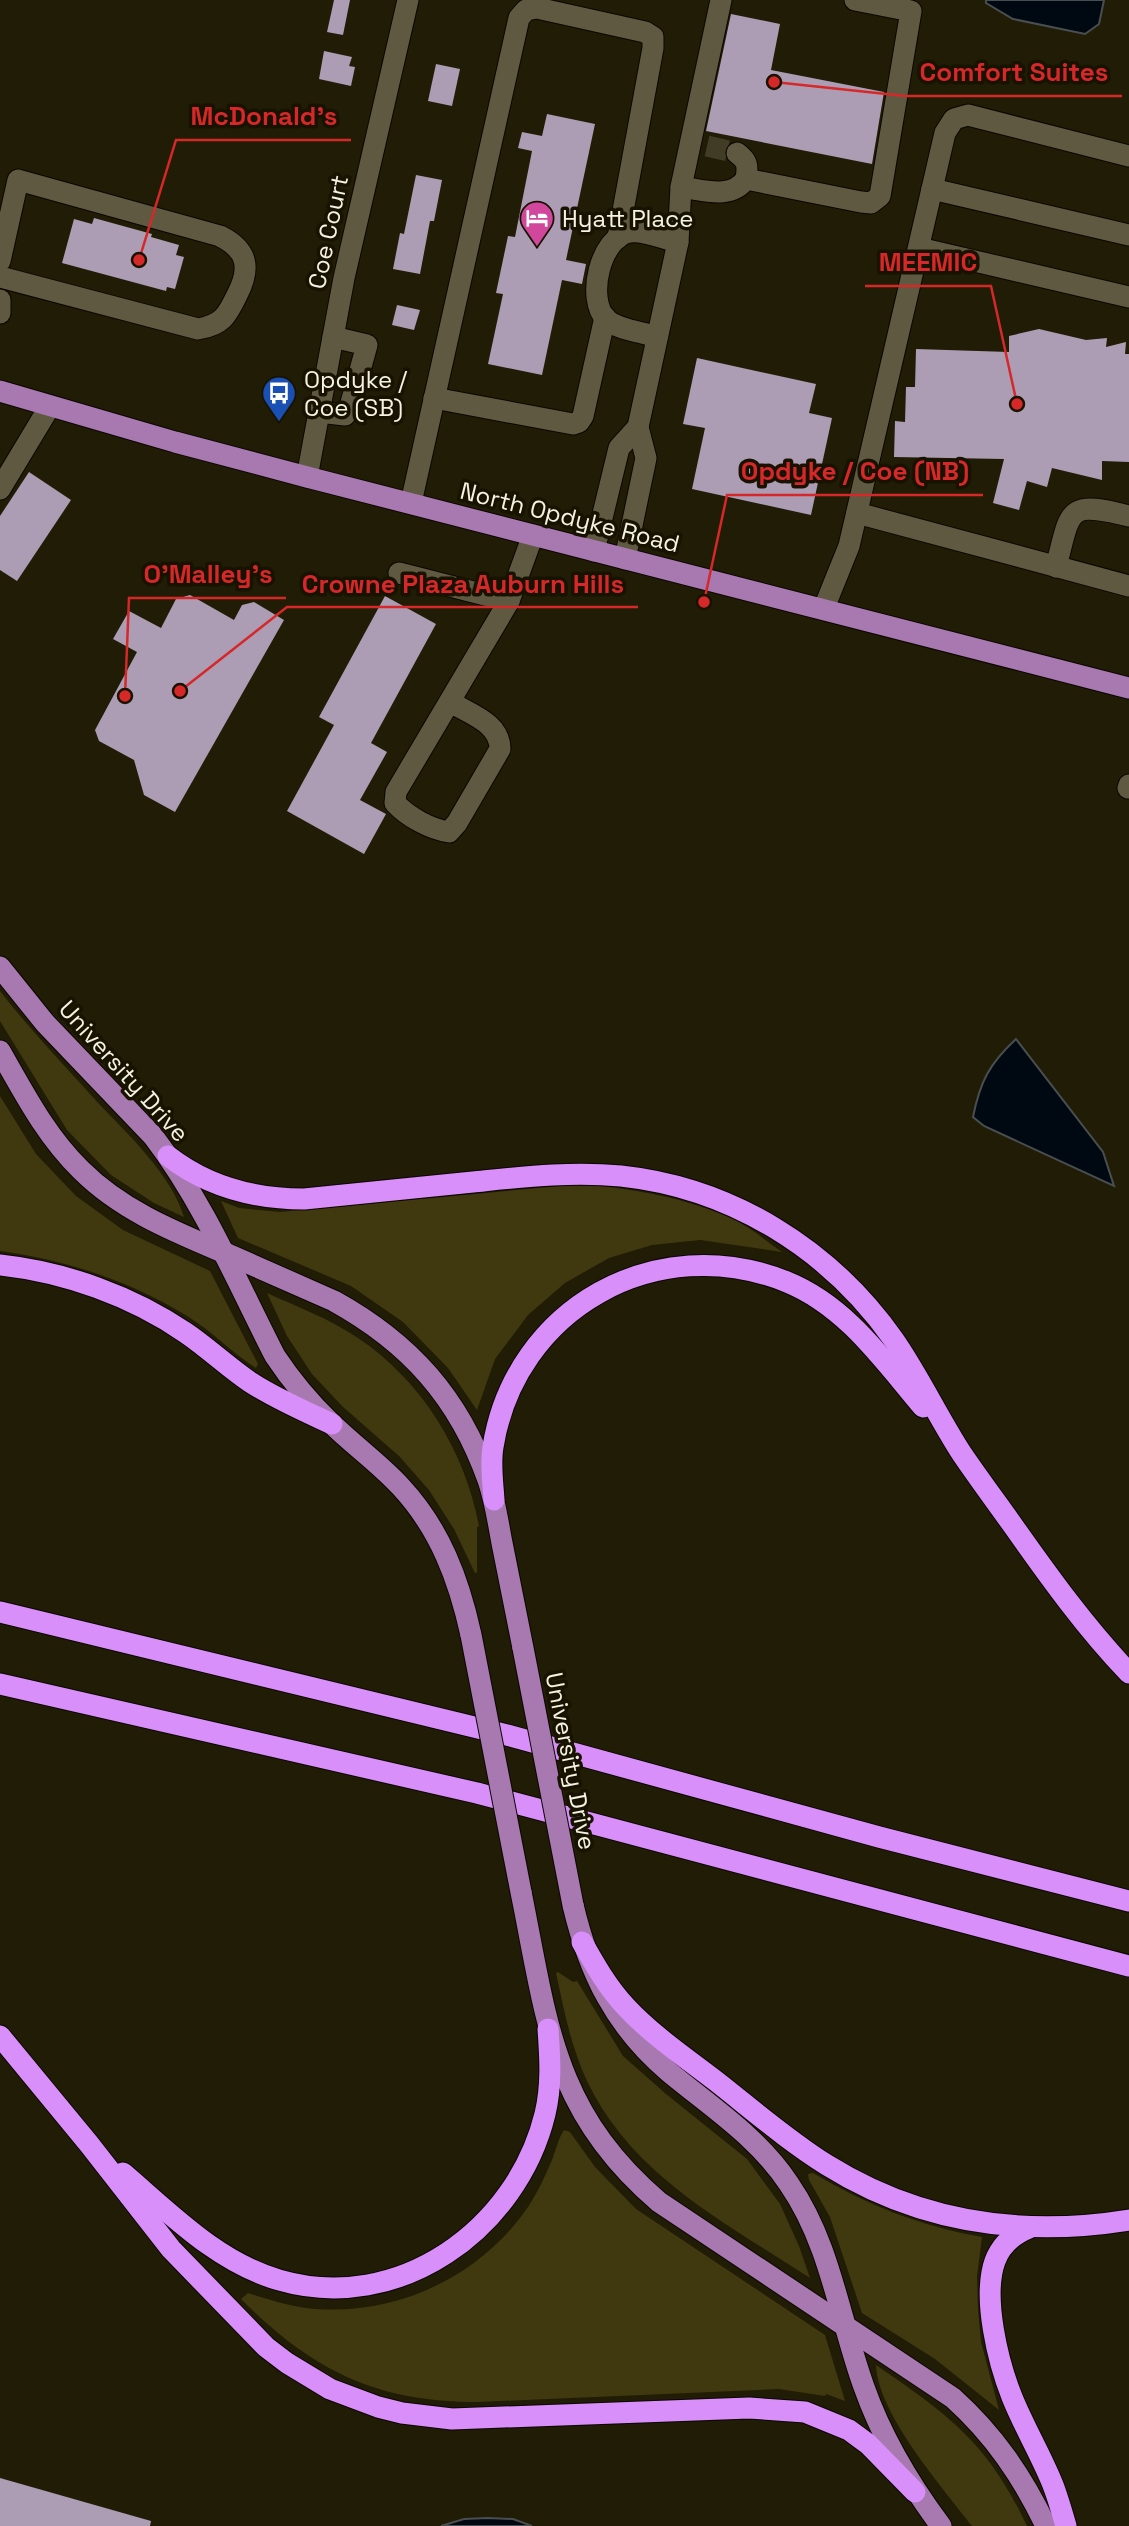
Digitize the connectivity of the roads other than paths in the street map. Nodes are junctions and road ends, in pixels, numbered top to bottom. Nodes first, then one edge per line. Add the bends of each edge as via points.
1 (408, 0) edge
2 (721, 0) edge
3 (855, 0) edge
4 (912, 6) edge
5 (737, 153) dead end
6 (1129, 156) edge
7 (747, 179) junction
8 (681, 187) junction
9 (932, 189) junction
10 (1129, 235) edge
11 (618, 238) junction
12 (678, 242) junction
13 (919, 248) junction
14 (0, 261) edge
15 (0, 277) edge
16 (1129, 296) edge
17 (0, 300) edge
18 (0, 313) edge
19 (605, 317) junction
20 (333, 337) junction
21 (657, 337) junction
22 (0, 391) edge
23 (434, 398) junction
24 (50, 406) junction
25 (319, 412) junction
26 (638, 427) junction
27 (307, 477) junction
28 (0, 489) edge
29 (411, 503) junction
30 (857, 513) junction
31 (1129, 516) edge
32 (533, 535) junction
33 (594, 551) junction
34 (625, 559) junction
35 (1056, 567) junction
36 (398, 573) dead end
37 (1129, 586) edge
38 (509, 601) junction
39 (824, 608) junction
40 (1129, 688) edge
41 (450, 702) junction
42 (0, 967) edge
43 (0, 1051) edge
44 (168, 1156) junction
45 (222, 1252) junction
46 (0, 1265) edge
47 (332, 1424) junction
48 (963, 1454) junction
49 (494, 1500) junction
50 (0, 1612) edge
51 (1129, 1673) edge
52 (0, 1684) edge
53 (1129, 1901) edge
54 (582, 1941) junction
55 (1129, 1966) edge
56 (548, 2029) junction
57 (0, 2035) edge
58 (89, 2144) junction
59 (1129, 2220) edge
60 (1029, 2228) junction
61 (845, 2325) junction
62 (915, 2492) junction
63 (941, 2526) edge
64 (1046, 2526) edge
65 (1066, 2526) edge

1 - 20 street, Coe Court
2 - 8 street via 699,144
3 - 4 street
4 - 7 street via 880,196 861,202
5 - 7 street via 748,167
6 - 9 street via 968,115 954,119 945,132
7 - 8 street via 740,188 723,193
8 - 12 street
9 - 10 street
9 - 13 street
11 - 12 street via 636,232
11 - 19 street via 606,250 596,291 596,302
11 - 23 street via 653,37 537,8 526,10 519,18
12 - 21 street
13 - 16 street
13 - 30 street
14 - 15 street via 18,180 220,236 234,243 246,266 244,282 227,316 212,327 198,329
17 - 18 street
19 - 21 street
19 - 23 street via 579,422
20 - 25 street, Coe Court
20 - 25 street via 367,345 349,410 338,416
21 - 26 street
22 - 24 main road, North Opdyke Road
23 - 29 street
24 - 27 main road, North Opdyke Road
24 - 28 street
25 - 27 street, Coe Court
26 - 33 street via 619,448
26 - 34 street via 646,457
27 - 29 main road, North Opdyke Road
29 - 32 main road, North Opdyke Road
30 - 35 street
30 - 39 street
31 - 35 street via 1087,507 1076,512 1067,525
32 - 33 main road, North Opdyke Road
32 - 38 street
33 - 34 main road, North Opdyke Road
34 - 39 main road, North Opdyke Road
35 - 37 street
36 - 38 street
38 - 41 street
39 - 40 main road, North Opdyke Road
41 - 41 street via 396,792 395,803 426,824 449,832 500,749 494,728
42 - 44 main road, University Drive via 45,1023
43 - 45 main road, University Drive via 38,1118 81,1170 135,1212
44 - 45 main road, University Drive
44 - 48 highway via 218,1185 282,1199 566,1174 647,1179 709,1197 790,1236 850,1285 895,1342
45 - 47 main road, University Drive via 275,1356
45 - 49 main road, University Drive via 334,1301 408,1352 450,1402 470,1437
46 - 47 highway via 86,1284 135,1304 183,1331 250,1381
47 - 56 main road, University Drive, bridge via 383,1468 419,1509 452,1568 471,1635
48 - 49 highway via 862,1335 827,1304 788,1282 745,1270 671,1268 600,1291 561,1319 528,1356 516,1376 492,1450
48 - 51 highway via 1052,1581
49 - 54 main road, University Drive, bridge
50 - 53 highway via 507,1735
52 - 55 highway via 477,1793
54 - 60 highway via 608,1985 643,2024 827,2165 873,2191 923,2209
54 - 61 main road, University Drive via 602,1989 631,2034 669,2072 753,2141 788,2182 813,2224
56 - 58 highway via 551,2074 546,2113 515,2185 466,2241 424,2268 377,2284 304,2286 233,2262
56 - 61 main road, University Drive via 576,2103 602,2143 638,2184
57 - 58 highway
58 - 62 highway via 171,2249 247,2330 287,2363 342,2394 402,2413 452,2419 750,2407 804,2412 858,2437
59 - 60 highway
60 - 65 highway via 1009,2239 995,2260 991,2288 994,2324 1012,2396
61 - 62 main road, University Drive via 864,2388
61 - 64 main road, University Drive via 934,2384 973,2417 1015,2468
62 - 63 main road, University Drive

